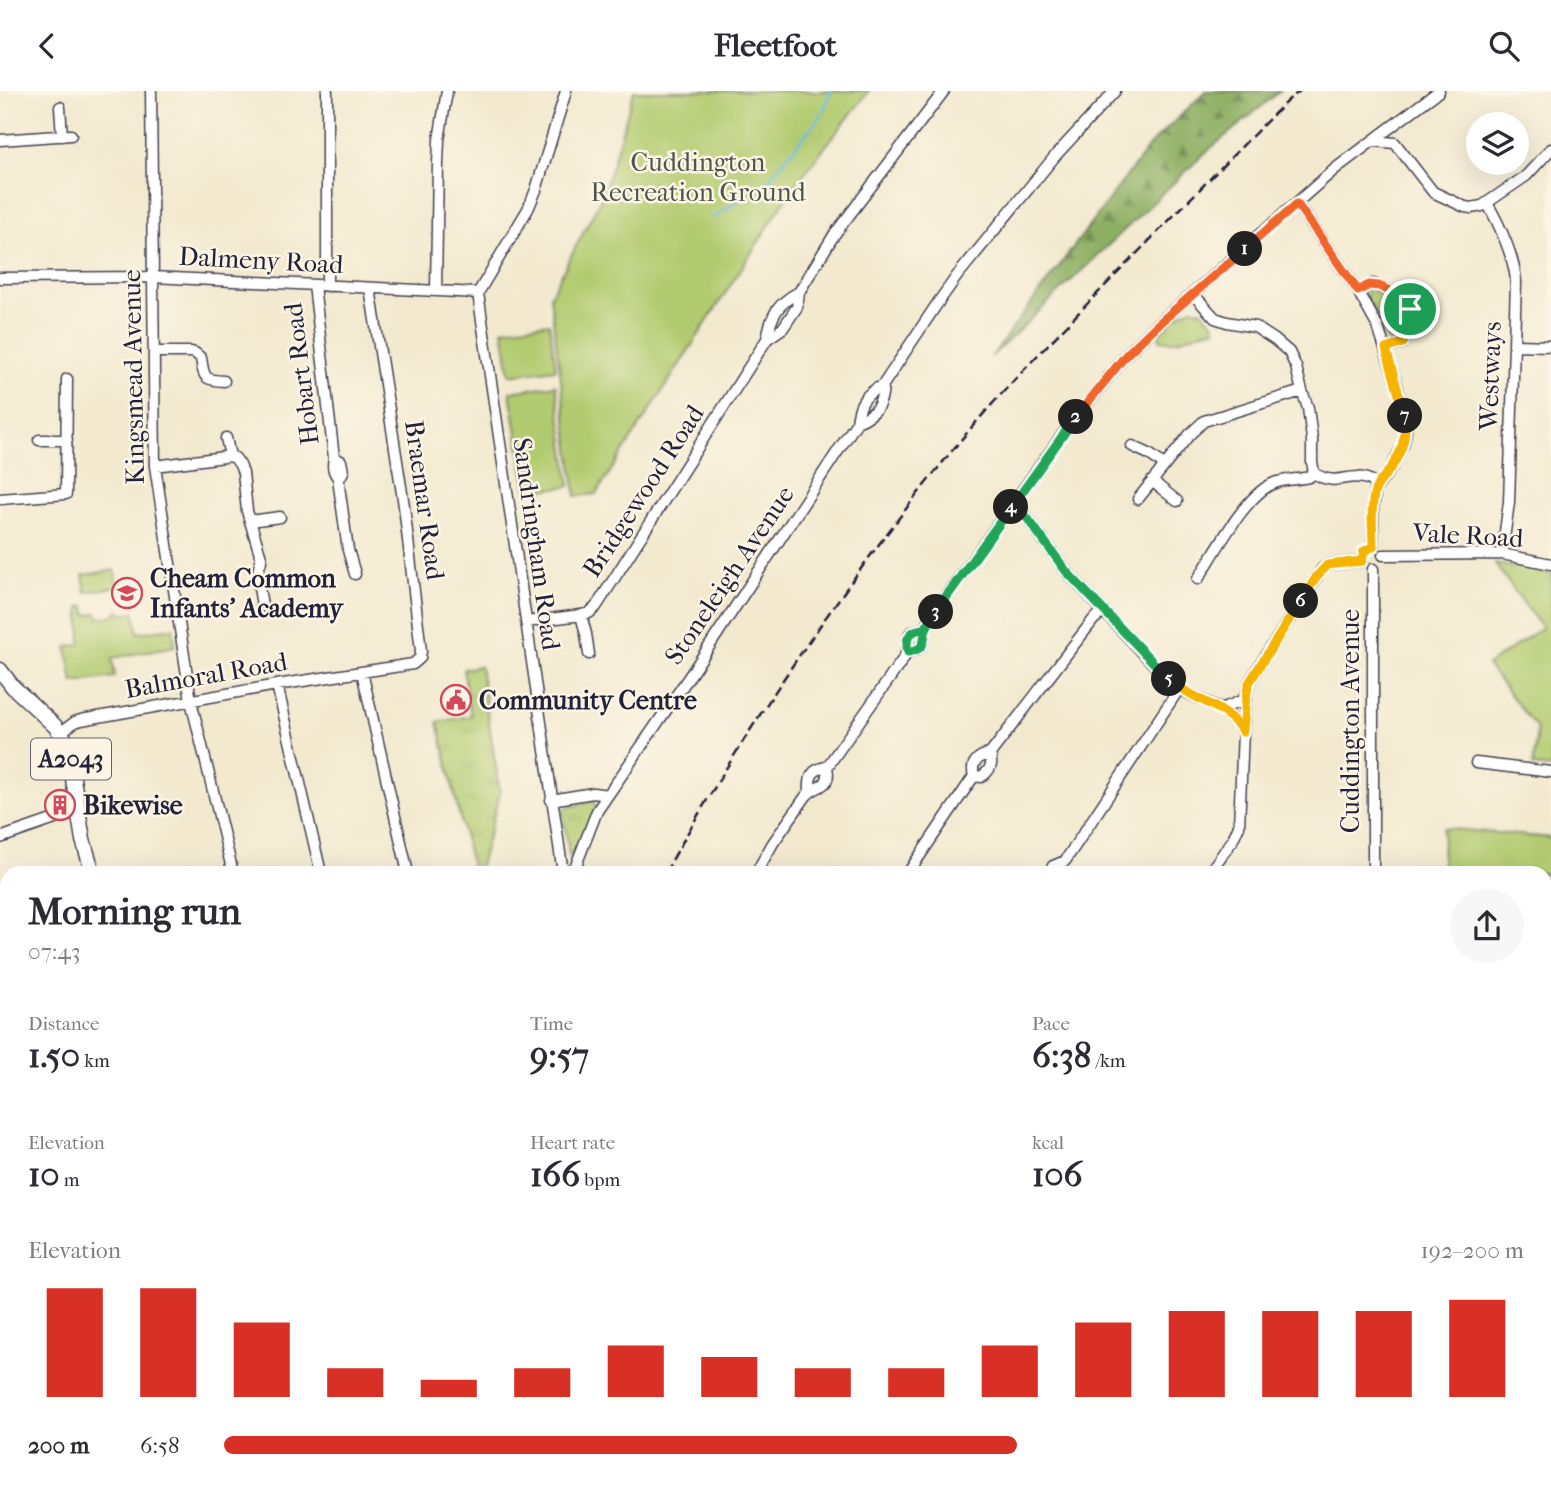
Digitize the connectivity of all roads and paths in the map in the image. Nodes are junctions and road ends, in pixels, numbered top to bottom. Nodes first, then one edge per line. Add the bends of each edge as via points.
1 (151, 91) edge
2 (327, 91) edge
3 (447, 91) edge
4 (566, 91) edge
5 (944, 91) edge
6 (1115, 91) edge
7 (1439, 91) edge
8 (60, 107) dead end
9 (1396, 123) junction
10 (0, 141) edge
11 (1374, 141) junction
12 (1395, 143) junction
13 (1551, 149) edge
14 (1487, 203) junction
15 (1297, 204) junction
16 (153, 277) junction
17 (0, 278) edge
18 (314, 285) junction
19 (327, 286) junction
20 (370, 288) junction
21 (436, 290) junction
22 (1358, 291) junction
23 (478, 293) junction
24 (1193, 294) junction
25 (1514, 345) junction
26 (1551, 345) edge
27 (1386, 349) junction
28 (154, 352) junction
29 (67, 379) dead end
30 (224, 381) dead end
31 (1301, 391) junction
32 (226, 438) dead end
33 (39, 440) dead end
34 (67, 440) junction
35 (1132, 446) dead end
36 (230, 456) junction
37 (1164, 465) junction
38 (155, 466) junction
39 (1314, 473) junction
40 (1152, 481) junction
41 (1377, 485) junction
42 (0, 499) edge
43 (1138, 499) dead end
44 (1177, 501) dead end
45 (1014, 503) junction
46 (280, 517) dead end
47 (250, 521) junction
48 (1373, 547) junction
49 (1502, 554) junction
50 (1383, 555) junction
51 (1362, 561) junction
52 (1551, 564) edge
53 (1373, 569) junction
54 (355, 573) dead end
55 (1198, 579) dead end
56 (261, 606) dead end
57 (1103, 612) junction
58 (581, 615) junction
59 (526, 622) junction
60 (589, 653) dead end
61 (0, 670) edge
62 (362, 671) junction
63 (277, 685) junction
64 (1179, 689) junction
65 (1246, 697) junction
66 (191, 701) junction
67 (1221, 709) junction
68 (61, 732) junction
69 (1243, 732) junction
70 (1476, 763) dead end
71 (1551, 772) edge
72 (608, 795) junction
73 (551, 800) junction
74 (78, 811) junction
75 (0, 838) edge
76 (91, 866) edge
77 (231, 866) edge
78 (319, 866) edge
79 (406, 866) edge
80 (562, 866) edge
81 (576, 866) edge
82 (760, 866) edge
83 (913, 866) edge
84 (1067, 866) edge
85 (1214, 866) edge
86 (1373, 866) edge

1 - 16 street, Kingsmead Avenue
2 - 19 street
3 - 21 street via 439,140
4 - 23 street via 532,200
5 - 58 street, Bridgewood Road via 834,235 799,292 797,307 783,328 767,338 596,607
6 - 72 street, Stoneleigh Avenue via 1056,155 937,304 883,386 877,409 857,422
7 - 9 street
8 - 10 street via 66,136
9 - 11 street
9 - 12 street
11 - 12 street
11 - 15 street
12 - 14 street via 1433,192 1465,207
13 - 14 street via 1530,173
14 - 25 street, Westways via 1515,274
15 - 22 street
15 - 24 street
16 - 17 street, Dalmeny Road
16 - 18 street, Dalmeny Road
16 - 28 street, Kingsmead Avenue
18 - 19 street, Dalmeny Road
18 - 54 street, Hobart Road via 332,465 339,479
19 - 20 street, Dalmeny Road
20 - 21 street, Dalmeny Road
20 - 62 street, Braemar Road via 421,651 413,664
21 - 23 street, Dalmeny Road
22 - 27 street
22 - 27 street via 1373,284 1409,303 1403,343
23 - 59 street, Sandringham Road
24 - 31 street via 1215,318 1255,327 1282,346 1293,359
24 - 45 street via 1126,355
25 - 26 street
25 - 49 street, Westways via 1509,502
27 - 41 street via 1406,432 1398,458
28 - 30 street via 195,352 205,377
28 - 38 street, Kingsmead Avenue
29 - 34 street
31 - 37 street via 1204,422
31 - 39 street via 1308,408
32 - 36 street
33 - 34 street
34 - 42 street via 66,494
35 - 37 street
36 - 38 street
36 - 47 street via 243,473
37 - 40 street
38 - 66 street, Kingsmead Avenue
39 - 41 street via 1326,480 1360,477
39 - 55 street via 1271,484 1248,503
40 - 43 street
40 - 44 street
41 - 48 street
45 - 57 street
45 - 82 street via 942,602 925,629 921,647 908,652 827,767 826,782 810,791
46 - 47 street
47 - 56 street via 266,560 259,565
48 - 50 street, Vale Road
48 - 51 street via 1364,551
49 - 50 street, Vale Road
49 - 52 street, Vale Road
50 - 53 street, Vale Road
51 - 53 street
51 - 65 street via 1322,569 1249,683
53 - 86 street, Cuddington Avenue
57 - 64 street
57 - 83 street via 990,754 991,767 974,776
58 - 59 street, Bridgewood Road
58 - 60 street via 590,633
59 - 73 street, Sandringham Road
61 - 68 main road, A2043
62 - 63 street, Balmoral Road
62 - 79 street
63 - 66 street, Balmoral Road
63 - 78 street
64 - 67 street
64 - 84 street
65 - 67 street
65 - 69 street
66 - 68 street, Balmoral Road via 81,720
66 - 77 street, Kingsmead Avenue
67 - 69 street
68 - 74 main road, A2043 via 69,750
69 - 85 street via 1239,826
70 - 71 street
72 - 73 street
72 - 81 street, Stoneleigh Avenue
73 - 80 street, Sandringham Road
74 - 75 street
74 - 76 main road, A2043

